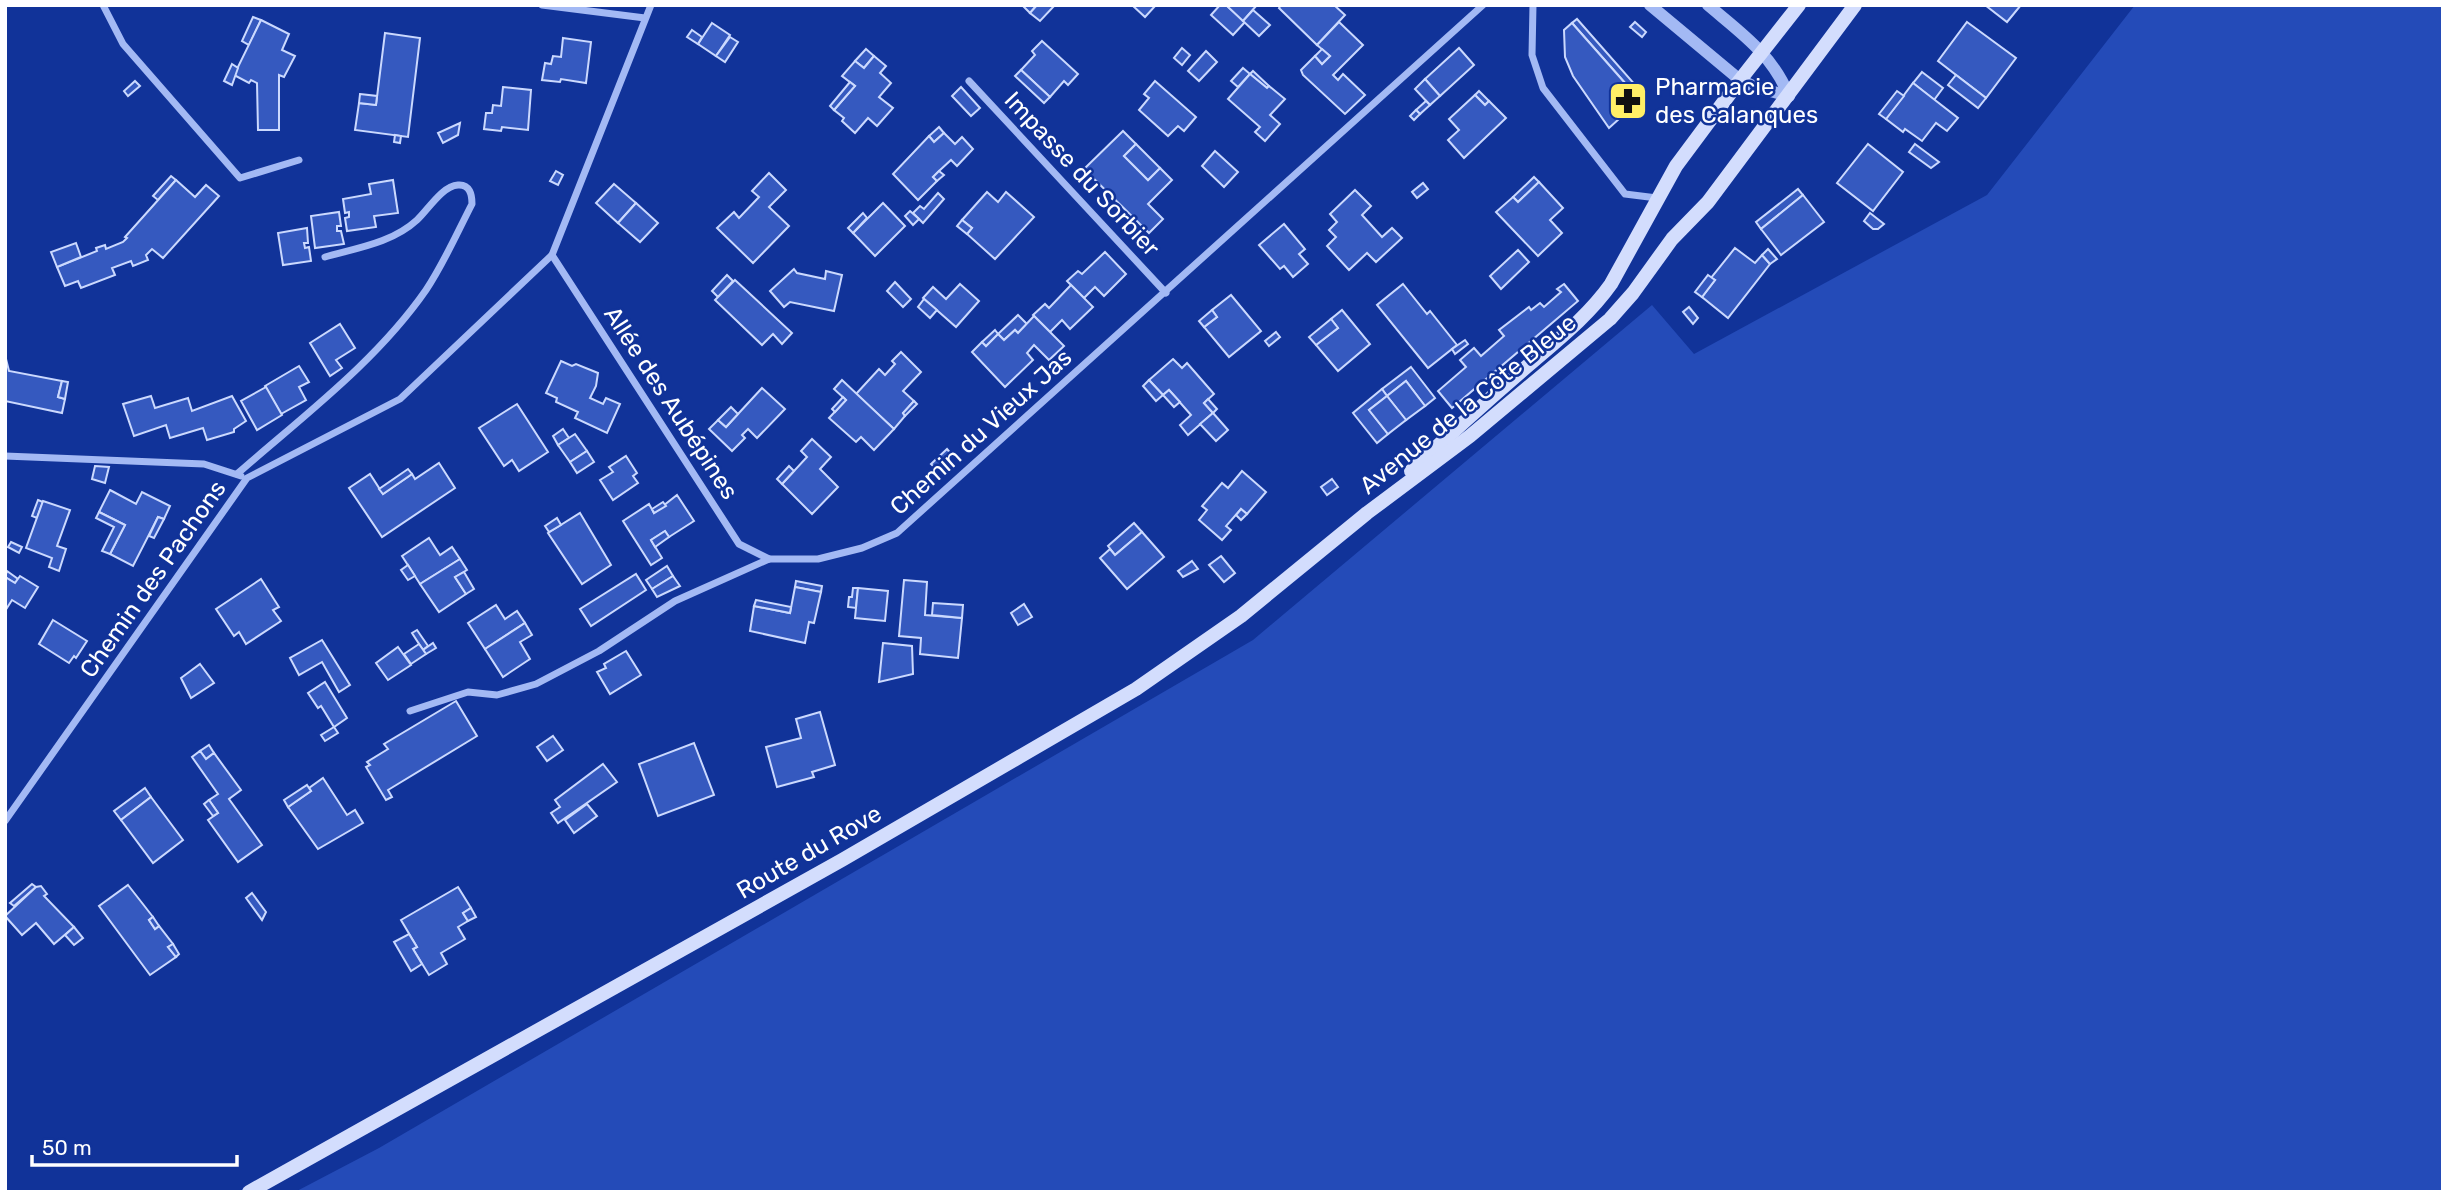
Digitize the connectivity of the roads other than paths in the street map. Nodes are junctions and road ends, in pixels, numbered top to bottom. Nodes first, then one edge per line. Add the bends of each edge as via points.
1 (103, 5) edge
2 (542, 5) edge
3 (651, 5) edge
4 (1483, 5) edge
5 (1533, 5) edge
6 (1650, 5) edge
7 (1708, 5) edge
8 (1799, 5) edge
9 (1855, 5) edge
10 (645, 18) junction
11 (1763, 51) junction
12 (1740, 80) junction
13 (969, 81) dead end
14 (1789, 96) junction
15 (299, 160) dead end
16 (1658, 198) junction
17 (552, 255) junction
18 (326, 257) dead end
19 (1166, 293) junction
20 (5, 456) edge
21 (237, 474) junction
22 (247, 478) junction
23 (1367, 513) junction
24 (769, 559) junction
25 (410, 710) dead end
26 (5, 821) edge
27 (249, 1192) edge

1 - 15 street via 123,44 240,178
2 - 10 street
3 - 10 street, Chemin des Pachons
4 - 19 street, Chemin du Vieux Jas
5 - 16 street via 1532,55 1542,88 1625,194
6 - 12 street
7 - 11 street
8 - 11 main road, Avenue de la Côte Bleue
9 - 14 main road, Avenue de la Côte Bleue
10 - 17 street, Chemin des Pachons
11 - 12 main road, Avenue de la Côte Bleue
11 - 14 street
12 - 14 street
12 - 16 main road, Avenue de la Côte Bleue
13 - 19 street, Impasse du Sorbier
14 - 23 main road, Avenue de la Côte Bleue via 1708,202 1672,239 1609,319 1470,436
16 - 23 main road, Avenue de la Côte Bleue via 1600,300
17 - 22 street, Chemin des Pachons via 400,399
17 - 24 street, Allée des Aubépines via 739,544
18 - 21 street via 387,240 416,222 454,186 461,184 472,194 472,204 430,282 382,343
19 - 24 street, Chemin du Vieux Jas via 897,533 818,559
20 - 21 street via 204,464
21 - 22 street
22 - 26 street, Chemin des Pachons
23 - 27 main road, Route du Rove via 1241,616 1136,689 842,860
24 - 25 street, Chemin du Vieux Jas via 675,601 599,651 537,684 497,695 468,692

